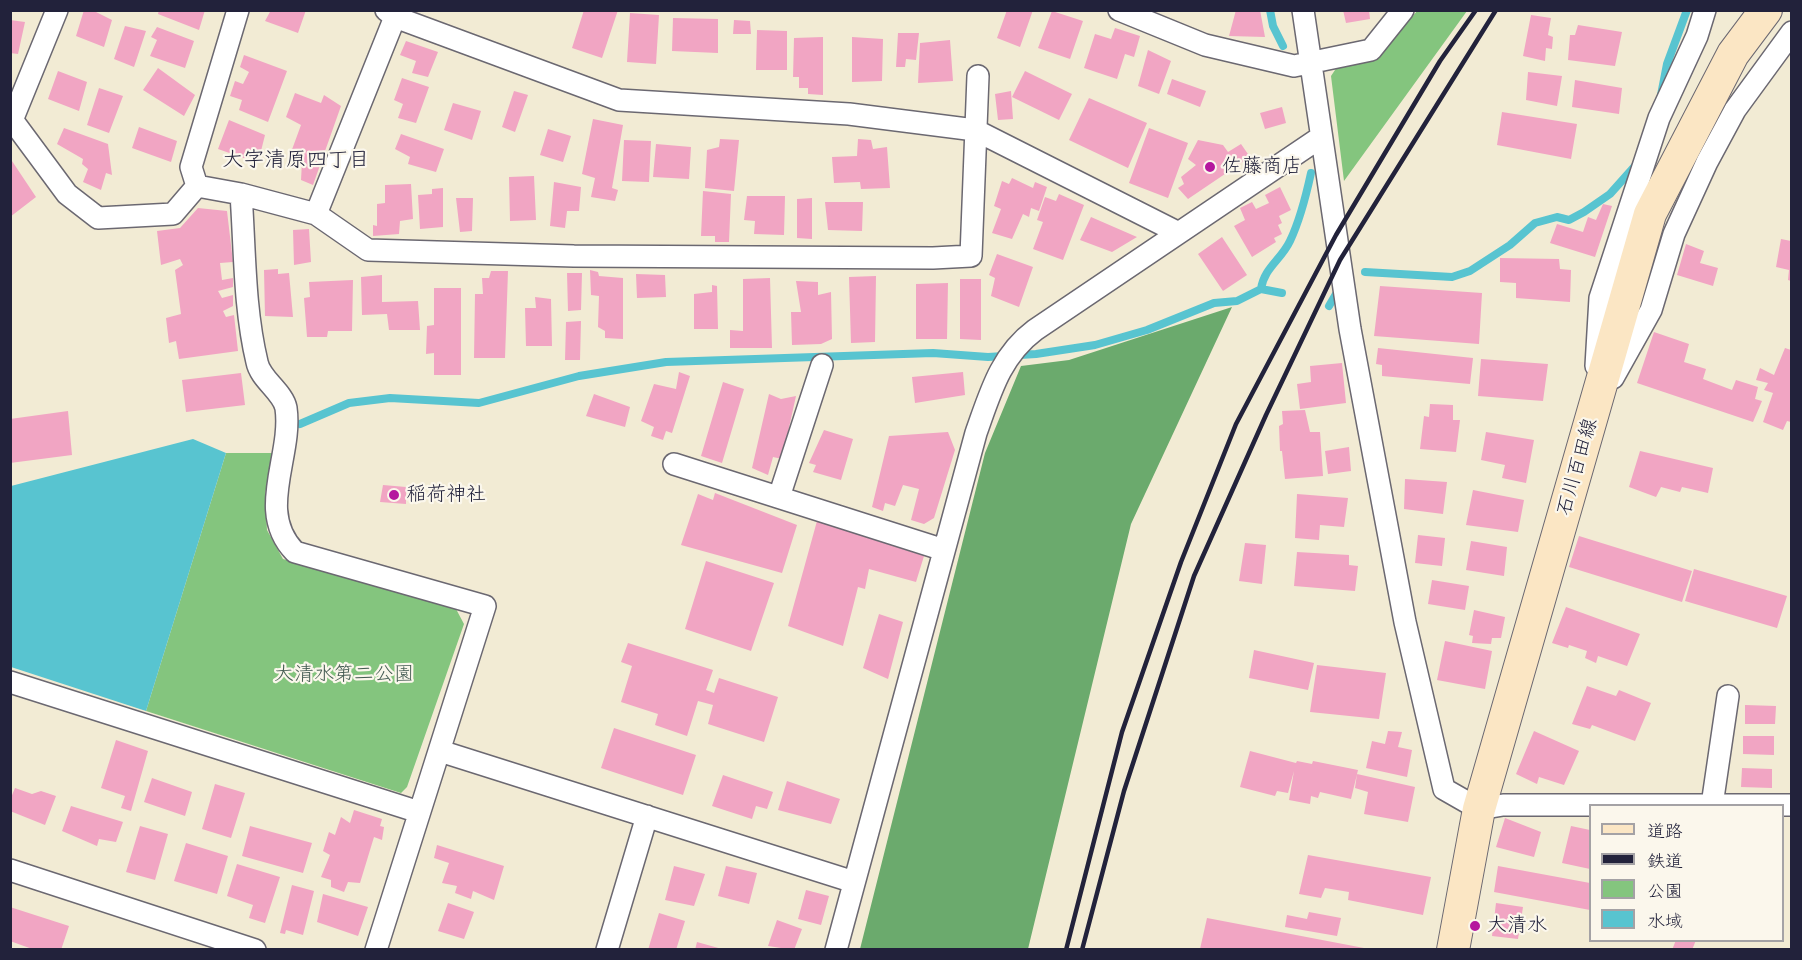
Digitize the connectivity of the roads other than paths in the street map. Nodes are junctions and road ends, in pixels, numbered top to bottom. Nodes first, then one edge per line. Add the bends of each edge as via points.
1 (57, 10) edge
2 (238, 10) edge
3 (1119, 10) edge
4 (1303, 10) edge
5 (1403, 10) edge
6 (1705, 10) edge
7 (1766, 10) edge
8 (391, 14) edge
9 (1791, 32) edge
10 (1310, 65) junction
11 (978, 76) dead end
12 (12, 118) edge
13 (975, 130) junction
14 (1321, 137) junction
15 (197, 186) junction
16 (241, 194) junction
17 (316, 214) junction
18 (1176, 232) junction
19 (822, 365) dead end
20 (1593, 414) junction
21 (674, 464) dead end
22 (779, 497) junction
23 (944, 550) junction
24 (10, 682) edge
25 (1728, 696) dead end
26 (440, 751) junction
27 (1712, 804) edge
28 (1589, 805) edge
29 (1479, 809) junction
30 (419, 812) junction
31 (647, 816) junction
32 (10, 870) edge
33 (854, 882) junction
34 (255, 950) edge
35 (376, 950) edge
36 (607, 950) edge
37 (836, 950) edge
38 (1453, 950) edge

1 - 12 street
2 - 15 street via 191,167
3 - 10 street via 1205,45 1294,66
4 - 10 street
5 - 10 street via 1371,50
6 - 20 street via 1659,118 1600,298
7 - 20 main road, 石川百田線 via 1733,54 1650,214
8 - 13 street via 619,100 849,114
8 - 17 street
9 - 20 street via 1735,110 1707,162 1674,234 1651,310
10 - 14 street
11 - 13 street
12 - 15 street via 67,194 98,218 173,214
13 - 17 street via 971,256 598,256 368,250
13 - 18 street
14 - 18 street
14 - 29 street via 1350,329 1427,722 1444,789
15 - 16 street
16 - 17 street
16 - 26 street via 248,312 257,366 286,406 285,448 274,501 283,540 295,552 485,606
18 - 23 street via 1020,341 1000,368 976,433
19 - 22 street
20 - 29 main road, 石川百田線
21 - 22 street
22 - 23 street
23 - 33 street
24 - 30 street
25 - 27 street
26 - 30 street
26 - 31 street
28 - 29 street via 1503,805
29 - 38 main road, 石川百田線
30 - 35 street
31 - 33 street
31 - 36 street
32 - 34 street
33 - 37 street

